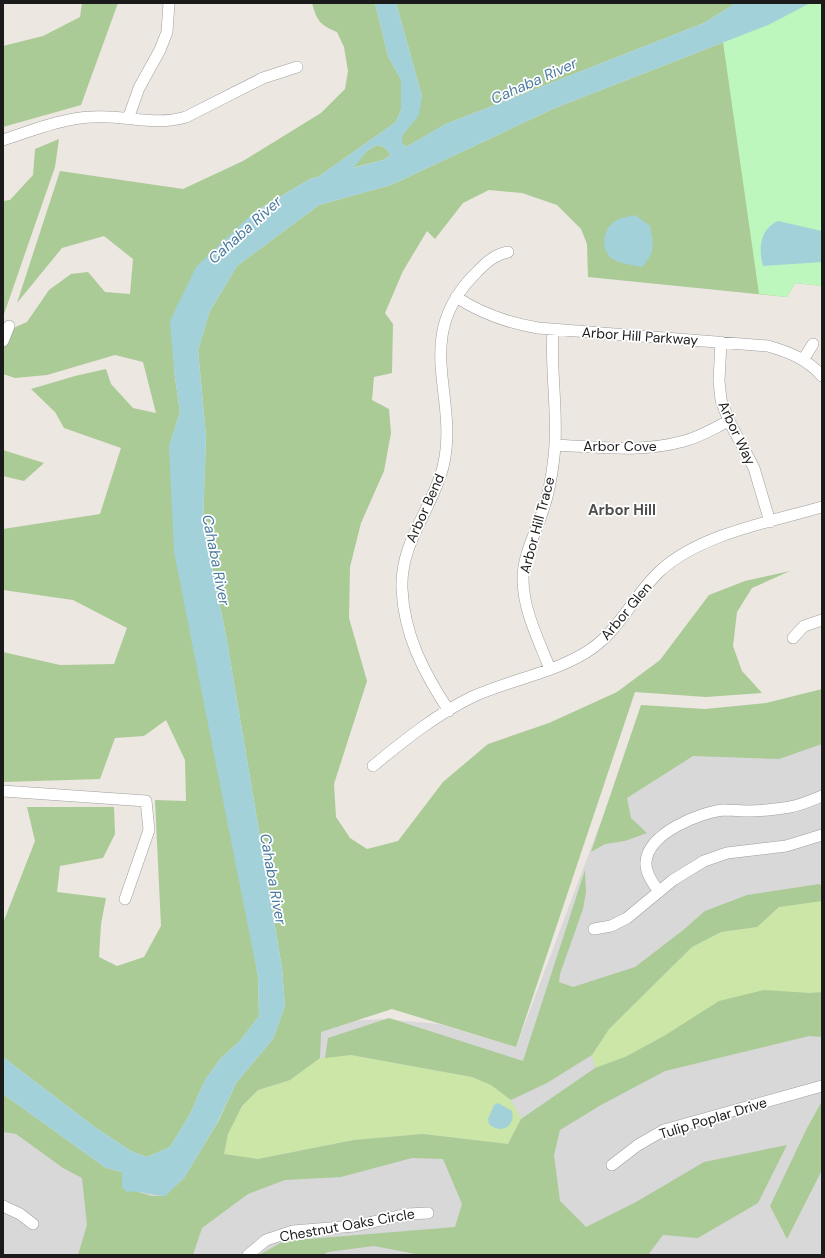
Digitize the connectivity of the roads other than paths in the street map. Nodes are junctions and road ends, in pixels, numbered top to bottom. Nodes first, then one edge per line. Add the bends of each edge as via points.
1 (170, 3) edge
2 (297, 67) dead end
3 (128, 120) junction
4 (3, 140) edge
5 (508, 252) dead end
6 (456, 297) junction
7 (9, 326) dead end
8 (553, 330) junction
9 (3, 341) edge
10 (721, 342) junction
11 (813, 344) dead end
12 (803, 360) junction
13 (822, 376) edge
14 (729, 421) junction
15 (555, 445) junction
16 (822, 507) edge
17 (770, 522) junction
18 (822, 620) edge
19 (793, 638) dead end
20 (550, 669) junction
21 (449, 711) junction
22 (373, 766) dead end
23 (3, 791) edge
24 (822, 796) edge
25 (822, 835) edge
26 (659, 892) junction
27 (125, 899) dead end
28 (594, 930) dead end
29 (822, 1086) edge
30 (612, 1165) dead end
31 (3, 1206) edge
32 (428, 1213) dead end
33 (33, 1224) dead end
34 (248, 1255) edge

1 - 3 street via 167,32 139,88
2 - 3 street via 262,78 186,117 158,122
3 - 4 street via 85,117
5 - 6 street, Arbor Bend via 492,257
6 - 8 street, Arbor Hill Parkway via 499,319
6 - 21 street, Arbor Bend via 445,321 441,342 445,458 437,486 410,542 402,575 404,607 414,648 423,669
7 - 9 street
8 - 10 street, Arbor Hill Parkway
8 - 15 street, Arbor Hill Trace
10 - 12 street, Arbor Hill Parkway via 768,346
10 - 14 street, Arbor Way via 720,391
11 - 12 street
12 - 13 street, Arbor Hill Parkway
14 - 15 street, Arbor Cove via 694,438 656,447 627,449
14 - 17 street, Arbor Way via 754,468
15 - 20 street, Arbor Hill Trace via 547,500 527,553 523,579 526,602
16 - 17 street, Arbor Glen
17 - 20 street, Arbor Glen via 709,540 681,555 653,579 602,642
18 - 19 street via 804,626
20 - 21 street, Arbor Glen via 472,697
21 - 22 street, Arbor Glen
23 - 27 street via 146,801 149,830
24 - 26 street via 790,807 756,811 723,810 678,824 656,843 647,855 648,875
25 - 26 street via 786,846 740,850 716,856 684,872
26 - 28 street via 627,918 611,926
29 - 30 street, Tulip Poplar Drive via 664,1130 638,1145
31 - 33 street
32 - 34 street, Chestnut Oaks Circle via 407,1214 355,1226 292,1231 266,1240

